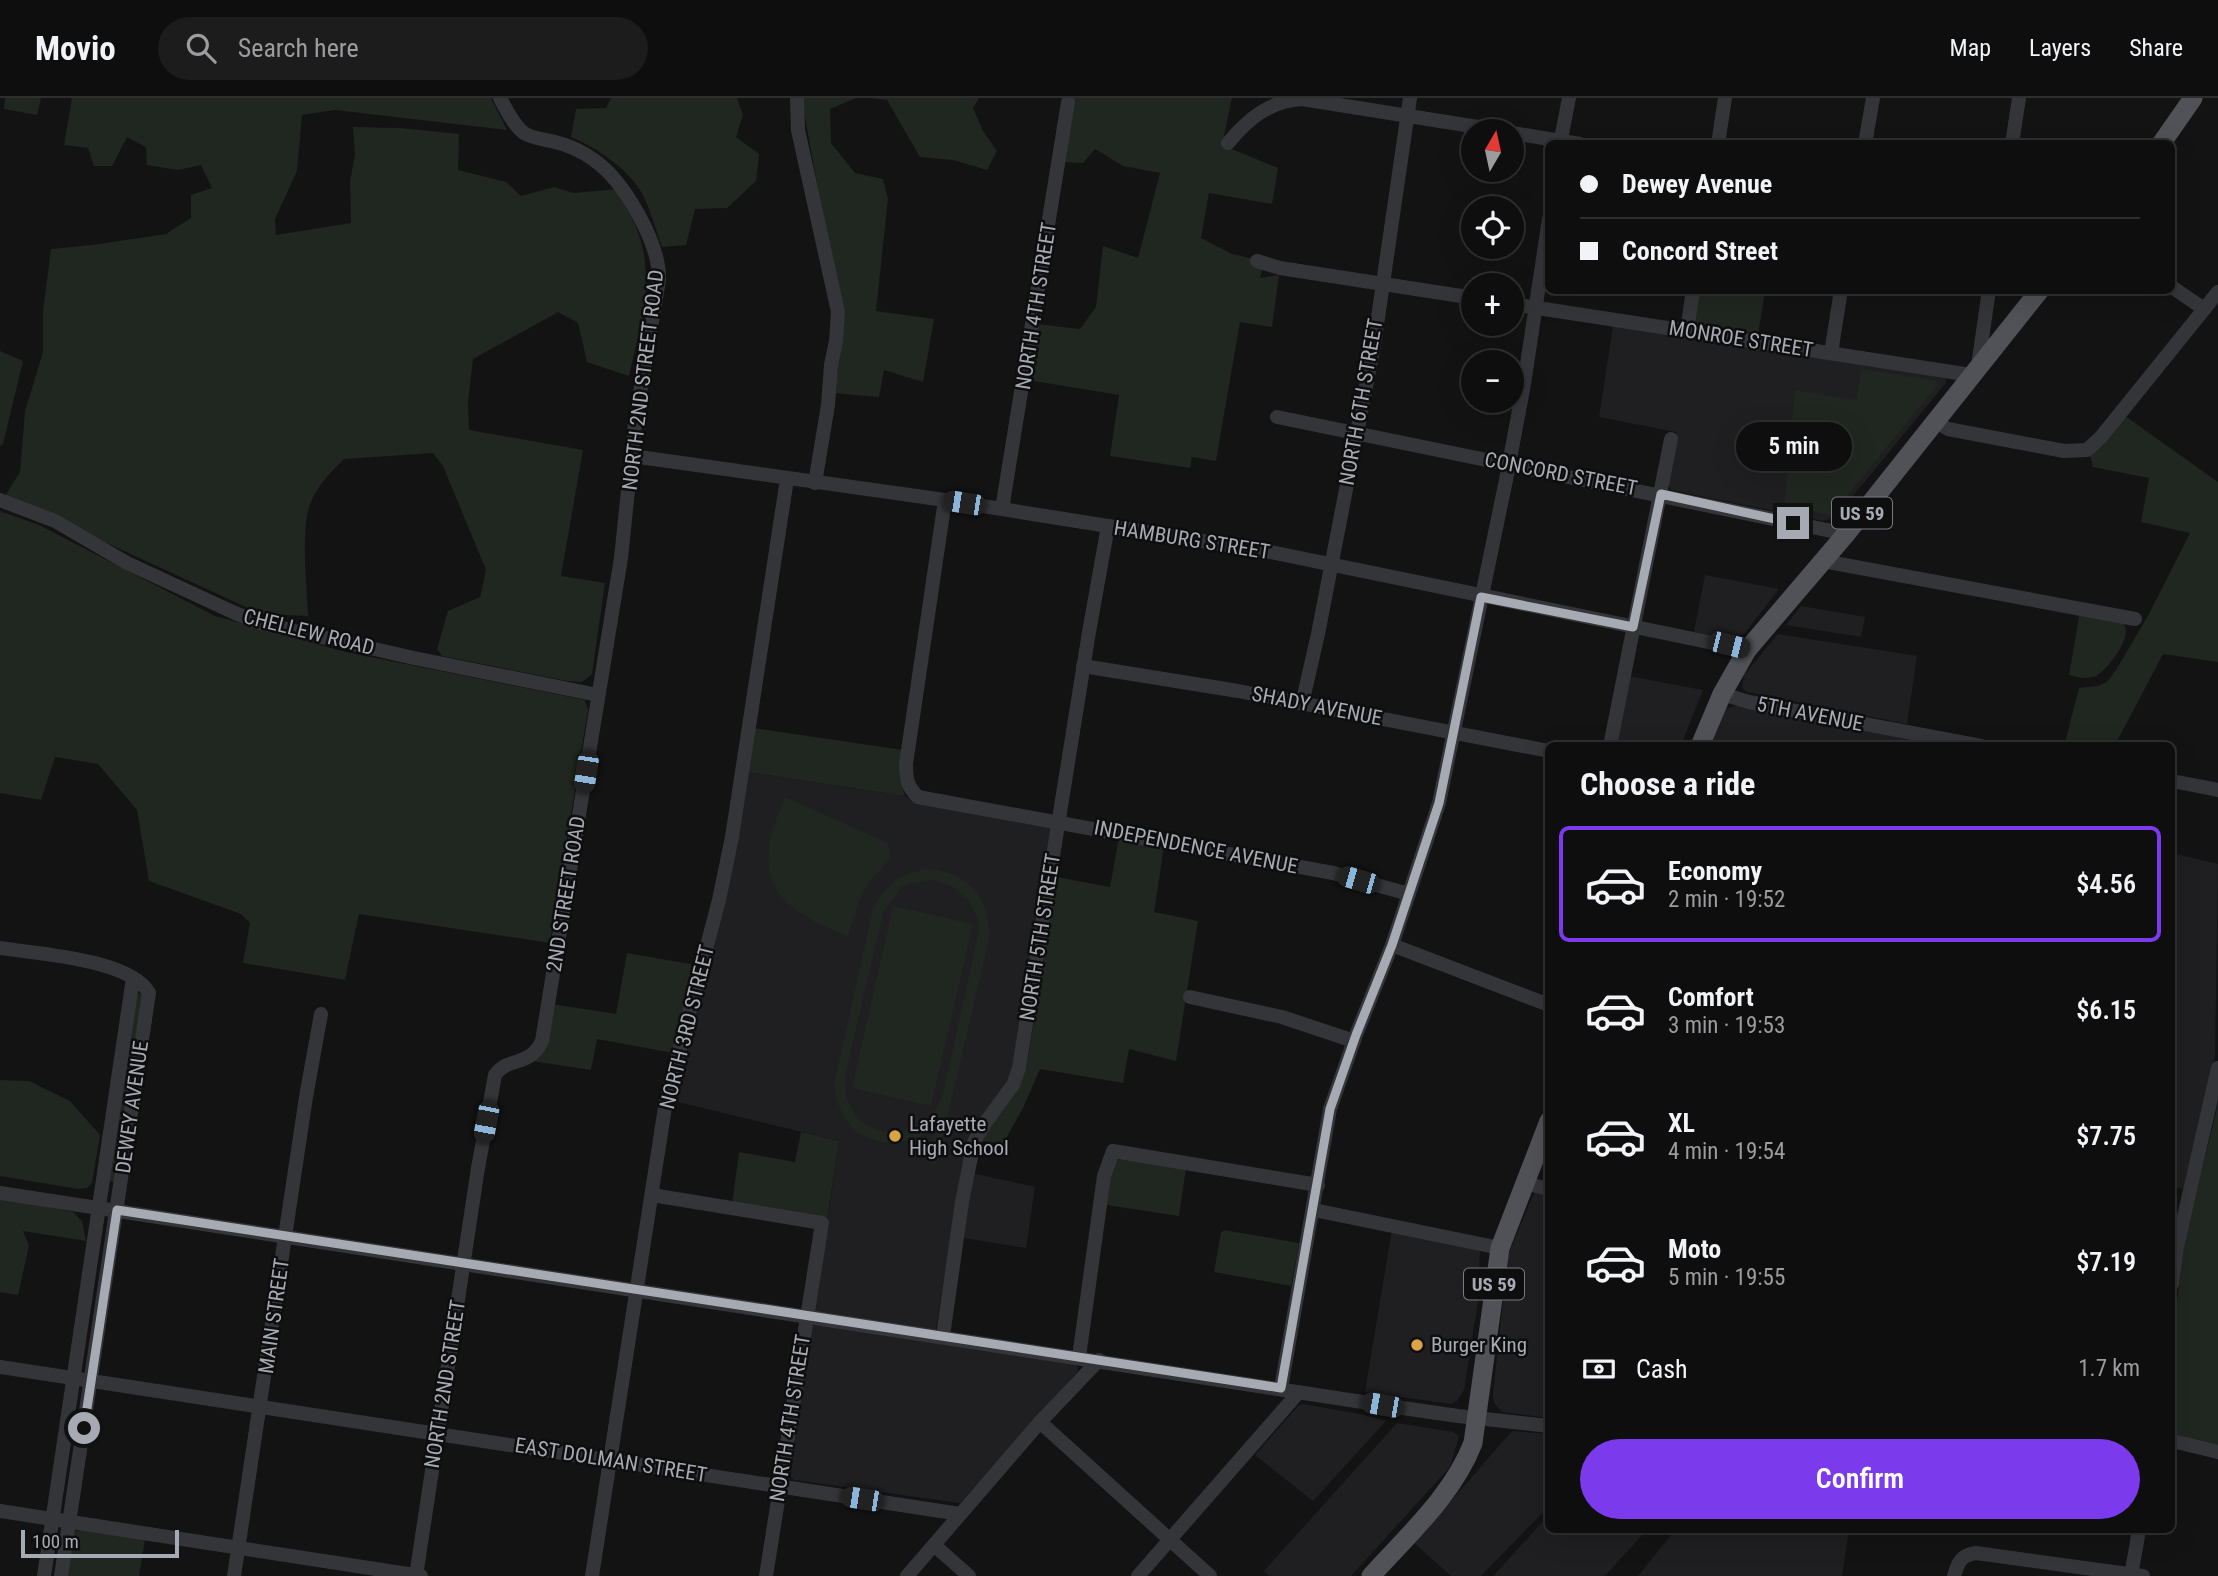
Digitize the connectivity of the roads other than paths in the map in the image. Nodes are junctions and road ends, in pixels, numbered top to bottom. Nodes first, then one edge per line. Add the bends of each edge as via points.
1 (500, 98) edge
2 (797, 98) edge
3 (1410, 98) edge
4 (1569, 98) edge
5 (1725, 98) edge
6 (1873, 98) edge
7 (2019, 98) edge
8 (2193, 98) edge
9 (1068, 102) dead end
10 (1408, 116) junction
11 (1461, 124) edge
12 (1524, 135) edge
13 (1549, 140) edge
14 (1560, 140) edge
15 (1719, 140) edge
16 (1866, 140) edge
17 (2013, 140) edge
18 (2164, 140) edge
19 (1228, 144) dead end
20 (1545, 244) edge
21 (1257, 261) dead end
22 (1382, 284) junction
23 (2175, 289) edge
24 (2218, 292) edge
25 (1692, 294) edge
26 (1840, 294) edge
27 (1989, 294) edge
28 (2037, 294) edge
29 (1461, 296) edge
30 (1524, 306) edge
31 (1535, 308) junction
32 (2204, 309) junction
33 (1687, 331) junction
34 (1831, 353) junction
35 (1974, 371) junction
36 (1277, 417) dead end
37 (1934, 421) junction
38 (1356, 435) junction
39 (1671, 439) dead end
40 (632, 456) junction
41 (1509, 464) junction
42 (787, 479) junction
43 (815, 483) junction
44 (1661, 494) junction
45 (0, 500) edge
46 (945, 500) junction
47 (1002, 509) junction
48 (1108, 526) junction
49 (1846, 534) junction
50 (1823, 561) junction
51 (1330, 565) junction
52 (1481, 597) junction
53 (2135, 619) dead end
54 (1633, 627) junction
55 (1747, 650) junction
56 (1083, 666) junction
57 (1722, 694) junction
58 (598, 695) junction
59 (1302, 704) junction
60 (1453, 733) junction
61 (1611, 742) edge
62 (1702, 742) edge
63 (1960, 742) edge
64 (1545, 750) edge
65 (2175, 782) edge
66 (2218, 790) edge
67 (1059, 821) junction
68 (1409, 894) junction
69 (1392, 945) junction
70 (0, 948) edge
71 (133, 978) junction
72 (1190, 997) dead end
73 (1545, 1002) edge
74 (321, 1014) dead end
75 (1354, 1041) junction
76 (500, 1069) joint
77 (2218, 1069) edge
78 (1545, 1131) edge
79 (1524, 1184) junction
80 (1318, 1185) junction
81 (1545, 1188) edge
82 (0, 1192) edge
83 (652, 1195) junction
84 (99, 1208) junction
85 (117, 1210) junction
86 (1314, 1210) junction
87 (286, 1236) junction
88 (1500, 1248) junction
89 (2175, 1261) edge
90 (463, 1263) junction
91 (636, 1289) junction
92 (807, 1315) junction
93 (943, 1336) junction
94 (1079, 1357) junction
95 (1099, 1360) junction
96 (0, 1367) edge
97 (74, 1377) junction
98 (91, 1380) junction
99 (1281, 1388) junction
100 (1299, 1392) junction
101 (261, 1406) junction
102 (1477, 1418) junction
103 (1040, 1422) junction
104 (1545, 1426) edge
105 (438, 1433) junction
106 (2175, 1442) edge
107 (2218, 1452) edge
108 (610, 1460) junction
109 (779, 1486) junction
110 (0, 1511) edge
111 (961, 1514) junction
112 (52, 1519) junction
113 (70, 1522) junction
114 (2138, 1533) edge
115 (1170, 1541) junction
116 (934, 1545) junction
117 (239, 1548) junction
118 (2135, 1575) edge
119 (44, 1576) edge
120 (61, 1576) edge
121 (234, 1576) edge
122 (418, 1576) edge
123 (592, 1576) edge
124 (766, 1576) edge
125 (906, 1576) edge
126 (970, 1576) edge
127 (1138, 1576) edge
128 (1210, 1576) edge
129 (1371, 1576) edge
130 (1954, 1576) edge

1 - 40 street, NORTH 2ND STREET ROAD via 524,133 557,142 596,161 630,202 656,249 659,280
2 - 43 street via 798,130 838,312
3 - 10 street, NORTH 6TH STREET
4 - 14 street
5 - 15 street
6 - 16 street
7 - 17 street
8 - 18 main road
9 - 47 street, NORTH 4TH STREET
10 - 11 street
10 - 19 street via 1283,100 1239,130
10 - 22 street, NORTH 6TH STREET
12 - 13 street
20 - 31 street
21 - 22 street
22 - 29 street
22 - 38 street, NORTH 6TH STREET
23 - 32 street
24 - 32 street
25 - 33 street
26 - 34 street
27 - 35 street
28 - 35 main road, US 59
30 - 31 street, MONROE STREET
31 - 33 street, MONROE STREET
31 - 41 street
32 - 37 street via 2091,447 2064,451 1948,429
33 - 34 street, MONROE STREET
34 - 35 street, MONROE STREET
35 - 37 main road, US 59
36 - 38 street, CONCORD STREET
37 - 49 main road, US 59
38 - 41 street, CONCORD STREET
38 - 51 street, NORTH 6TH STREET
39 - 44 street
40 - 42 street, HAMBURG STREET
40 - 58 street, NORTH 2ND STREET ROAD
41 - 44 street, CONCORD STREET
41 - 52 street
42 - 43 street, HAMBURG STREET
42 - 83 street, NORTH 3RD STREET via 732,837 667,1101
43 - 46 street, HAMBURG STREET
44 - 49 street, CONCORD STREET
44 - 54 street
45 - 58 street, CHELLEW ROAD via 55,521 127,563 260,623
46 - 47 street, HAMBURG STREET
46 - 67 street, INDEPENDENCE AVENUE via 906,778 909,788 918,797
47 - 48 street, HAMBURG STREET
48 - 51 street, HAMBURG STREET
48 - 56 street, NORTH 5TH STREET
49 - 50 main road, US 59
50 - 53 street
50 - 55 main road, US 59
51 - 52 street, HAMBURG STREET
51 - 59 street, NORTH 6TH STREET
52 - 54 street, HAMBURG STREET
52 - 60 street
54 - 55 street, HAMBURG STREET
54 - 61 street
55 - 57 main road, US 59
56 - 59 street, SHADY AVENUE
56 - 67 street, NORTH 5TH STREET
57 - 62 main road, US 59
57 - 63 street, 5TH AVENUE
58 - 76 street, 2ND STREET ROAD via 542,1041 530,1057
59 - 60 street, SHADY AVENUE
60 - 64 street, SHADY AVENUE
60 - 68 street via 1439,803
65 - 66 street
67 - 68 street, INDEPENDENCE AVENUE via 1333,873
67 - 93 street, NORTH 5TH STREET via 1019,1068 1013,1085 974,1142
68 - 69 street
69 - 73 street
69 - 75 street
70 - 71 street via 92,963
71 - 84 street, DEWEY AVENUE
71 - 85 street, DEWEY AVENUE via 149,993
72 - 75 street via 1282,1017
74 - 87 street, MAIN STREET
75 - 80 street via 1330,1109
76 - 90 street, NORTH 2ND STREET via 495,1075
77 - 89 street
78 - 79 main road, US 59
79 - 81 street
79 - 88 main road, US 59
80 - 86 street
80 - 94 street via 1112,1150 1104,1176
82 - 84 street
83 - 91 street, NORTH 3RD STREET
83 - 92 street, NORTH 4TH STREET via 822,1223
84 - 85 street
84 - 97 street, DEWEY AVENUE
85 - 87 street
85 - 98 street, DEWEY AVENUE
86 - 88 street
86 - 99 street
87 - 90 street
87 - 101 street, MAIN STREET
88 - 102 main road, US 59
90 - 91 street
90 - 105 street, NORTH 2ND STREET
91 - 92 street
91 - 108 street, NORTH 3RD STREET
92 - 93 street
92 - 109 street, NORTH 4TH STREET
93 - 94 street
94 - 95 street
95 - 99 street
95 - 103 street
96 - 97 street, EAST DOLMAN STREET
97 - 98 street, EAST DOLMAN STREET
97 - 112 street, DEWEY AVENUE
98 - 101 street, EAST DOLMAN STREET
98 - 113 street, DEWEY AVENUE
99 - 100 street
100 - 102 street
100 - 115 street
101 - 105 street, EAST DOLMAN STREET
101 - 117 street, MAIN STREET
102 - 104 street
102 - 129 main road, US 59 via 1474,1443 1460,1472
103 - 111 street
103 - 115 street
105 - 108 street, EAST DOLMAN STREET
105 - 122 street, NORTH 2ND STREET
106 - 107 street
108 - 109 street, EAST DOLMAN STREET
108 - 123 street, NORTH 3RD STREET
109 - 111 street, EAST DOLMAN STREET
109 - 124 street, NORTH 4TH STREET
110 - 112 street
111 - 116 street
112 - 113 street
112 - 119 street, DEWEY AVENUE
113 - 117 street
113 - 120 street, DEWEY AVENUE
114 - 118 street
115 - 127 street
115 - 128 street
116 - 125 street
116 - 126 street
117 - 121 street, MAIN STREET
117 - 122 street
118 - 130 street via 1976,1553 1960,1559

